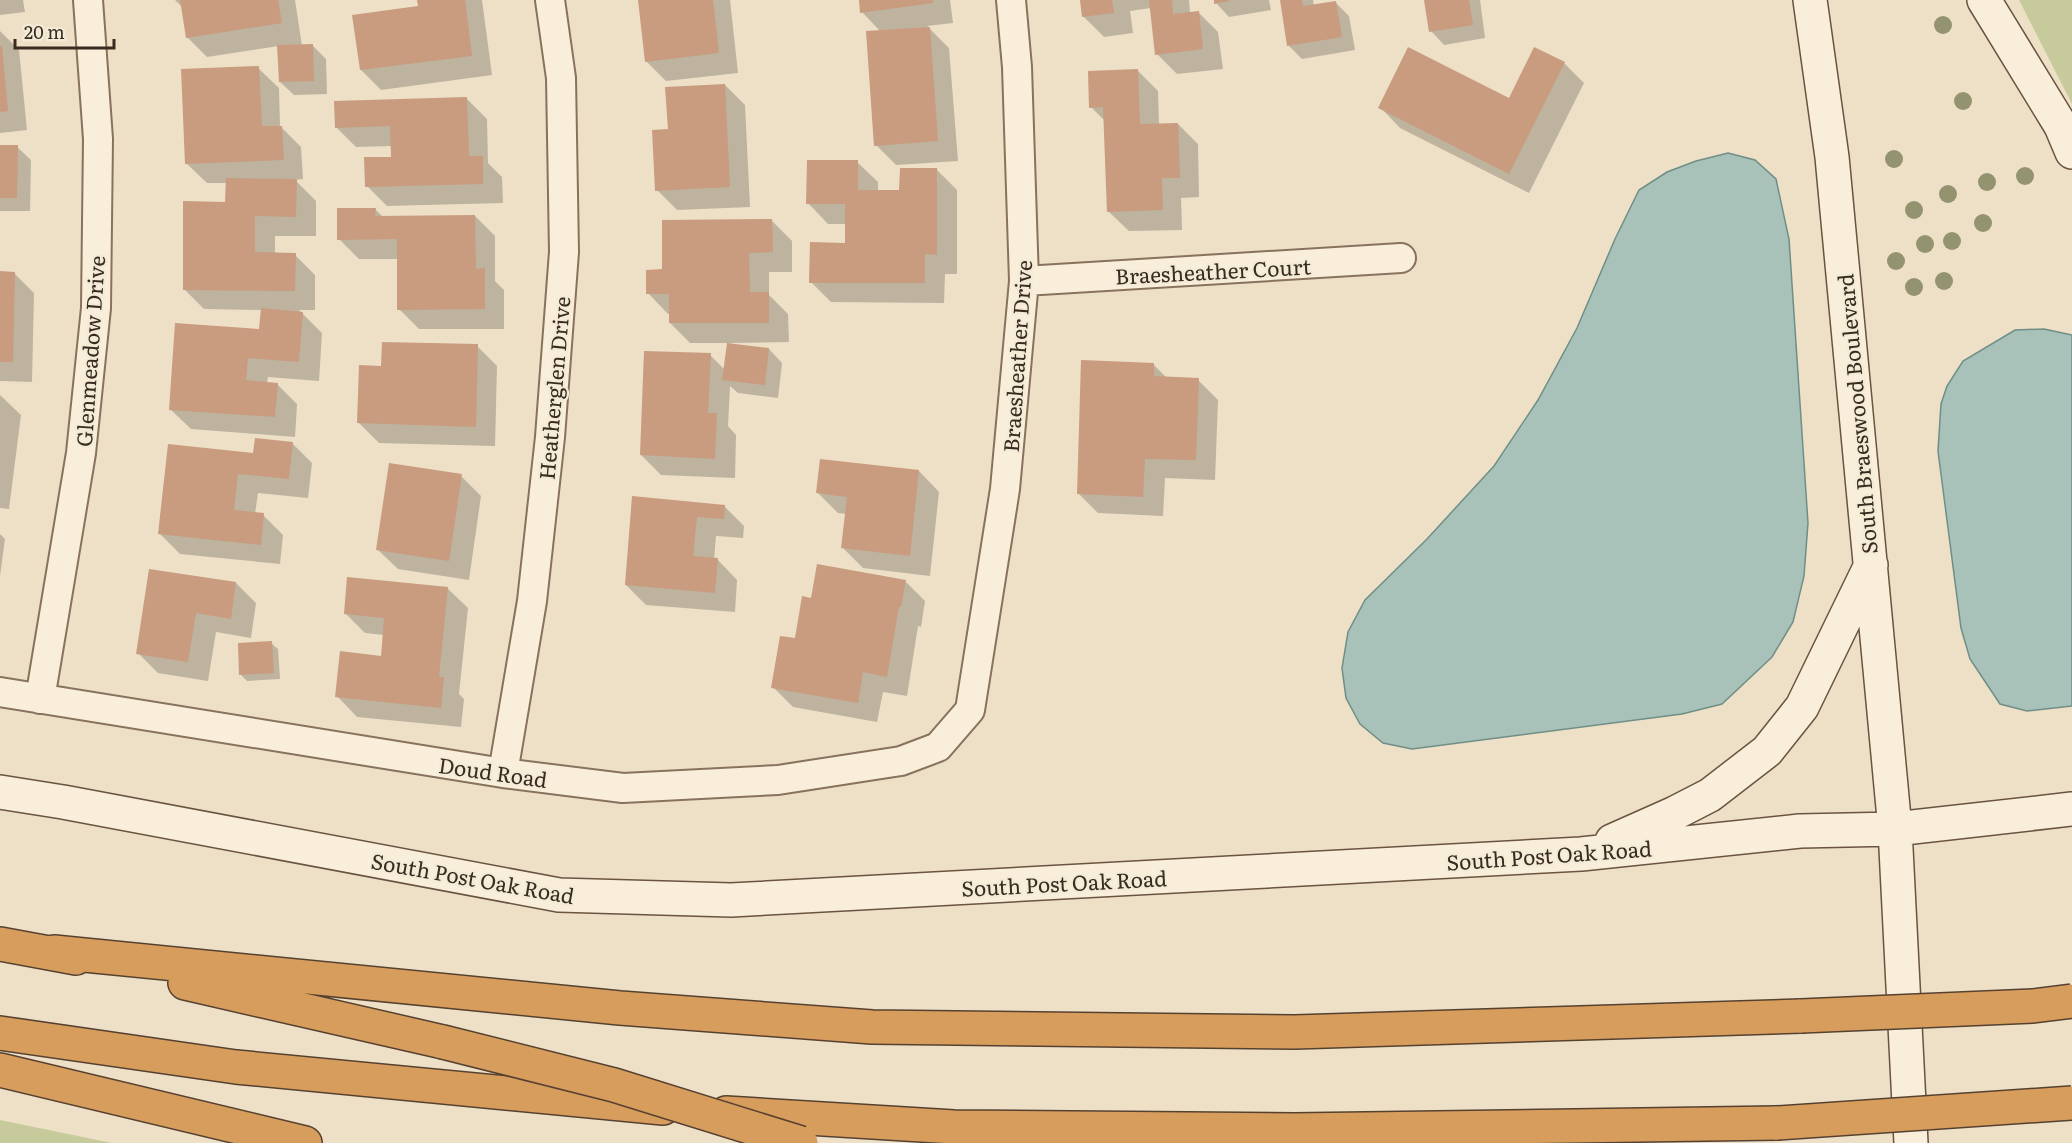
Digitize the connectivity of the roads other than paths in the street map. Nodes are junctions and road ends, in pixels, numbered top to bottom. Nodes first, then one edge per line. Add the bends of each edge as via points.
1 (88, 0) edge
2 (550, 0) edge
3 (1011, 0) edge
4 (1810, 0) edge
5 (1984, 0) edge
6 (2072, 152) edge
7 (1401, 258) dead end
8 (1024, 281) junction
9 (1871, 565) junction
10 (0, 692) edge
11 (40, 699) junction
12 (970, 710) joint
13 (503, 773) junction
14 (0, 792) edge
15 (2072, 809) edge
16 (1895, 829) junction
17 (1581, 854) junction
18 (0, 944) edge
19 (54, 952) junction
20 (2072, 1001) edge
21 (0, 1033) edge
22 (0, 1070) edge
23 (2072, 1102) edge
24 (305, 1143) edge
25 (801, 1143) edge
26 (1911, 1143) edge

1 - 11 street, Glenmeadow Drive via 98,139 96,308 81,453
2 - 13 street, Heatherglen Drive via 561,78 564,252 532,601
3 - 8 street, Braesheather Drive
4 - 9 main road, South Braeswood Boulevard via 1832,157
5 - 6 main road via 2061,126
7 - 8 street, Braesheather Court
8 - 12 street, Braesheather Drive via 1005,489
9 - 16 main road, South Braeswood Boulevard
9 - 17 main road via 1802,707 1767,751 1710,795
10 - 11 street, Doud Road
11 - 13 street, Doud Road
12 - 13 street, Doud Road via 938,747 901,761 778,780 623,789
14 - 17 main road, South Post Oak Road via 559,895 731,900
15 - 16 main road, South Post Oak Road
16 - 17 main road, South Post Oak Road via 1800,831
16 - 26 main road, South Braeswood Boulevard
18 - 19 highway
19 - 20 highway, bridge via 620,1008 872,1027 1295,1032 1801,1016
19 - 25 highway, bridge via 614,1085
21 - 23 highway, bridge via 248,1068 719,1113 954,1127 1294,1130 1778,1123
22 - 24 highway

